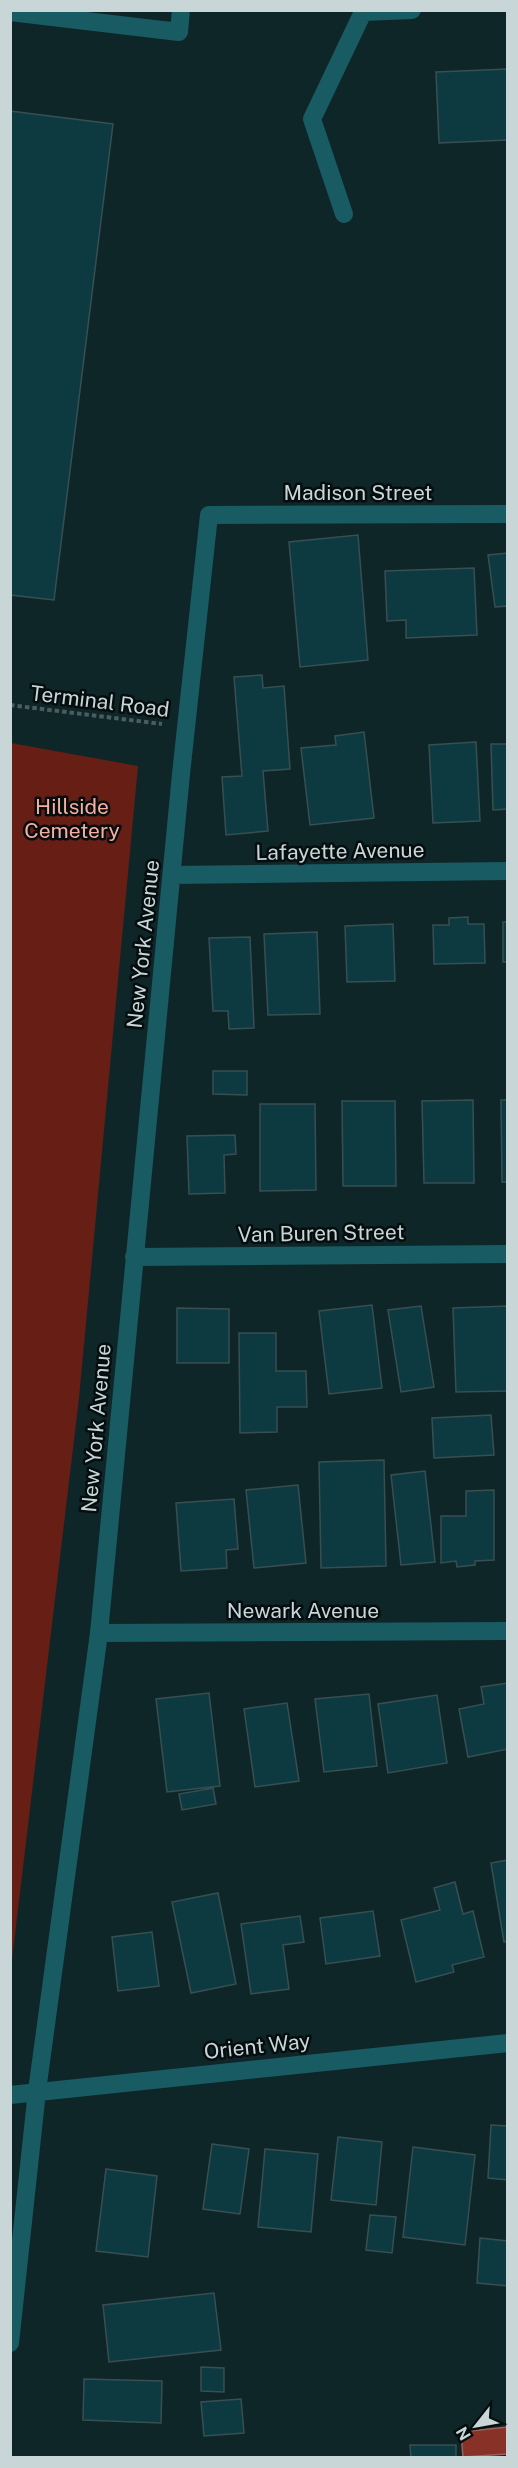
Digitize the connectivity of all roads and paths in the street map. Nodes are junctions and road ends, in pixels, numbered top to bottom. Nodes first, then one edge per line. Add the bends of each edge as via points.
1 (181, 10) edge
2 (412, 10) edge
3 (363, 11) edge
4 (10, 12) edge
5 (344, 214) dead end
6 (507, 514) edge
7 (209, 515) joint
8 (10, 705) edge
9 (186, 728) junction
10 (507, 872) edge
11 (173, 875) junction
12 (507, 1254) edge
13 (134, 1257) junction
14 (507, 1631) edge
15 (99, 1633) junction
16 (507, 2043) edge
17 (37, 2091) junction
18 (10, 2095) edge
19 (10, 2343) edge

1 - 4 street via 179,32
2 - 3 street
3 - 5 street via 312,119
6 - 7 street, Madison Street
7 - 9 street, New York Avenue
8 - 9 path, Terminal Road
9 - 11 street, New York Avenue
10 - 11 street, Lafayette Avenue
11 - 13 street, New York Avenue
12 - 13 street, Van Buren Street
13 - 15 street, New York Avenue
14 - 15 street, Newark Avenue
15 - 17 street, New York Avenue
16 - 17 street, Orient Way
17 - 18 street, Orient Way
17 - 19 street, New York Avenue

